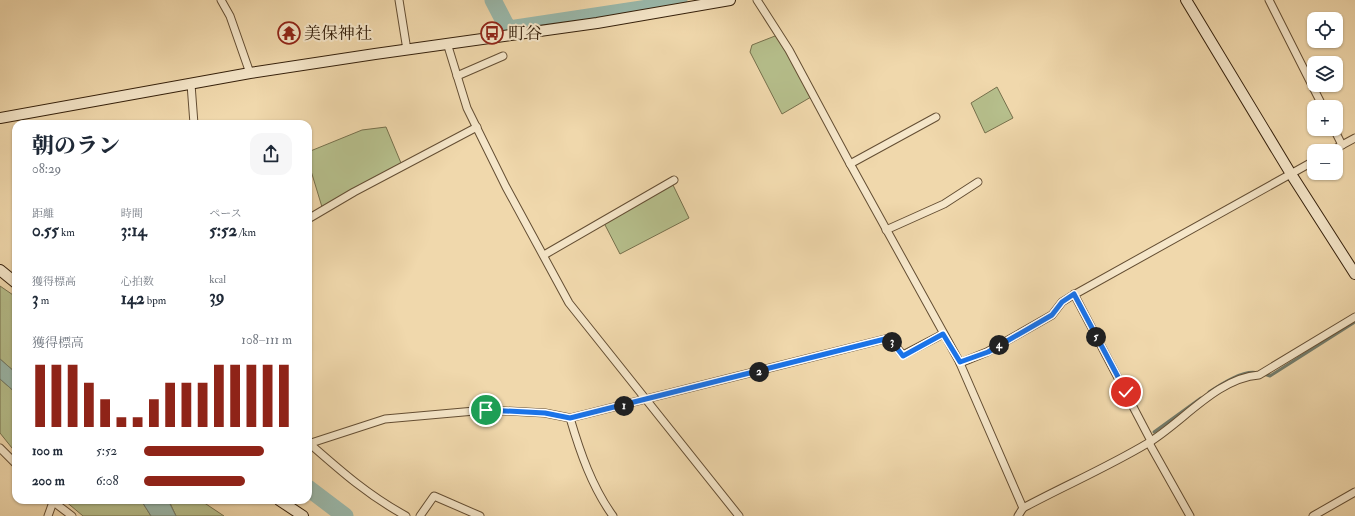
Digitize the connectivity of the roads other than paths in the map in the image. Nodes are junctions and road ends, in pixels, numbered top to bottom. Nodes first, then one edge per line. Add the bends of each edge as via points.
1 (221, 0) edge
2 (399, 0) edge
3 (730, 0) edge
4 (757, 0) edge
5 (1186, 0) edge
6 (1268, 0) edge
7 (447, 43) junction
8 (407, 50) junction
9 (503, 56) dead end
10 (250, 73) junction
11 (457, 76) junction
12 (192, 84) junction
13 (1319, 100) edge
14 (936, 117) dead end
15 (0, 118) edge
16 (194, 120) edge
17 (476, 127) junction
18 (1355, 138) edge
19 (1343, 144) edge
20 (850, 164) junction
21 (1307, 165) edge
22 (1291, 174) junction
23 (674, 180) dead end
24 (978, 182) dead end
25 (312, 217) edge
26 (886, 230) junction
27 (544, 255) junction
28 (0, 270) edge
29 (1355, 274) edge
30 (12, 280) edge
31 (1074, 294) junction
32 (1355, 317) edge
33 (943, 334) junction
34 (960, 362) junction
35 (645, 400) junction
36 (570, 418) junction
37 (1150, 442) junction
38 (312, 443) edge
39 (312, 447) edge
40 (0, 448) edge
41 (12, 460) edge
42 (1355, 492) edge
43 (51, 504) edge
44 (56, 504) edge
45 (285, 504) edge
46 (1023, 508) junction
47 (48, 516) edge
48 (72, 516) edge
49 (303, 516) edge
50 (406, 516) edge
51 (420, 516) edge
52 (480, 516) edge
53 (613, 516) edge
54 (739, 516) edge
55 (1018, 516) edge
56 (1190, 516) edge
57 (1313, 516) edge

1 - 10 street via 230,16
2 - 8 street
3 - 7 street via 597,23
4 - 20 street via 789,50
5 - 22 street
6 - 13 street
7 - 8 street
7 - 11 street
8 - 10 street
9 - 11 street
10 - 12 street
11 - 17 street
12 - 15 street
12 - 16 street
14 - 20 street
17 - 25 street
17 - 27 street
18 - 19 street
20 - 26 street
21 - 22 street
22 - 29 street
22 - 31 street
23 - 27 street
24 - 26 street via 944,204
26 - 33 street
27 - 35 street via 569,303
28 - 30 street
31 - 34 street via 1062,302 1052,315 988,352
31 - 37 street
32 - 37 street via 1259,375 1227,384
33 - 34 street
33 - 35 street via 903,356 889,338
34 - 46 street
35 - 36 street
35 - 54 street
36 - 38 street via 545,413 486,410 385,419
36 - 53 street via 589,472
37 - 46 street
37 - 56 street
39 - 50 street via 377,500
40 - 41 street
42 - 57 street
43 - 47 street
44 - 48 street
45 - 49 street
46 - 55 street
51 - 52 street via 434,496

